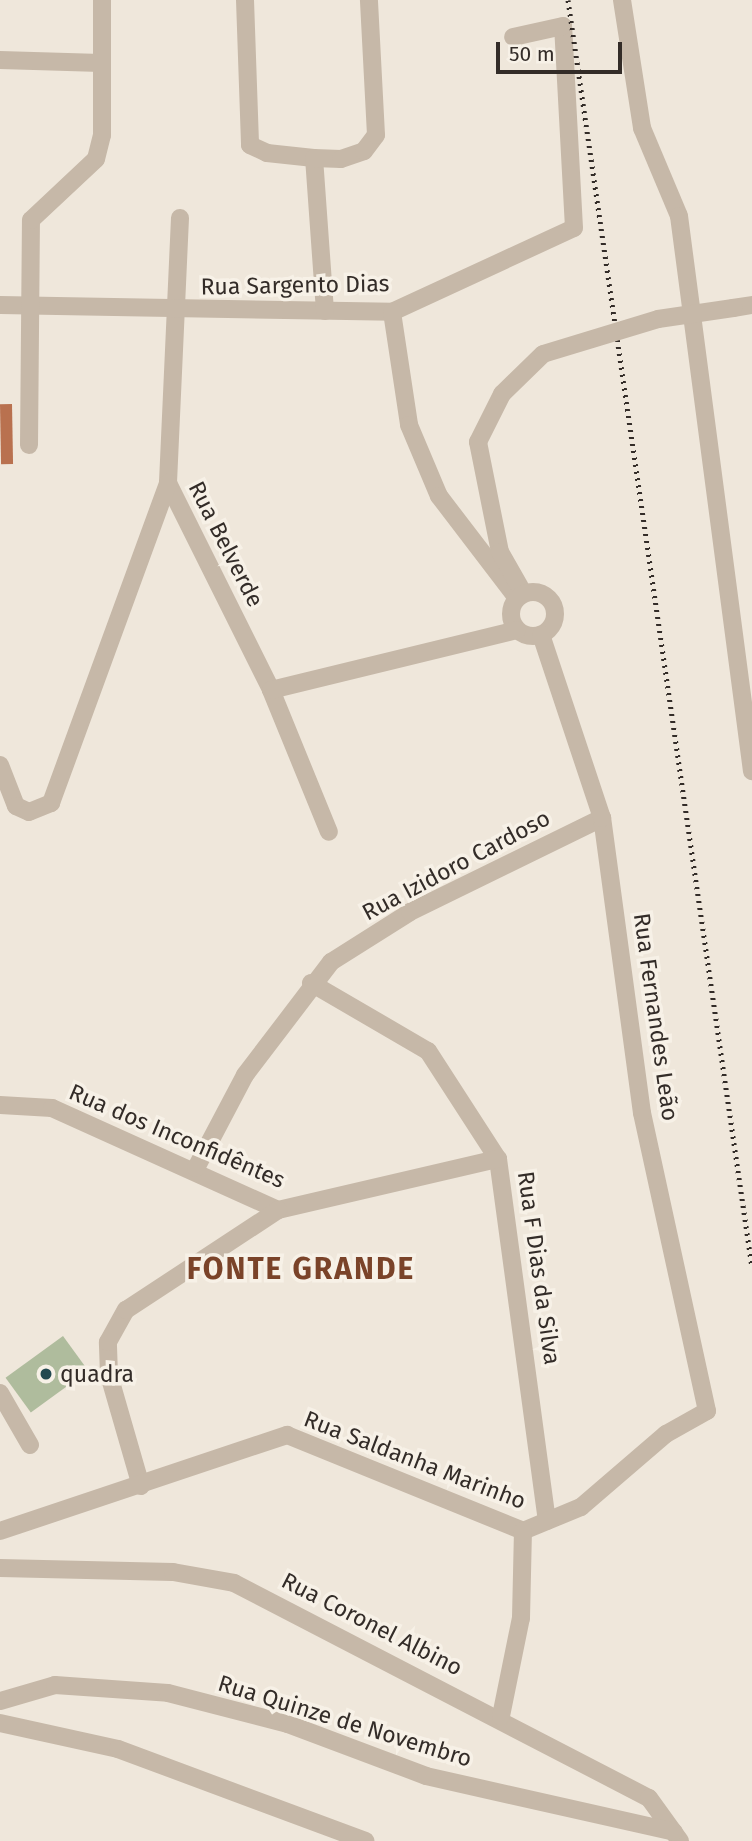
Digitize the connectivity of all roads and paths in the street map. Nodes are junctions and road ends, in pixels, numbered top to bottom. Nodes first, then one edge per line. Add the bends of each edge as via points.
1 (102, 0) edge
2 (245, 0) edge
3 (369, 0) edge
4 (622, 0) edge
5 (513, 37) dead end
6 (0, 60) edge
7 (101, 63) junction
8 (314, 158) junction
9 (180, 218) dead end
10 (0, 305) edge
11 (752, 305) edge
12 (30, 306) junction
13 (175, 310) junction
14 (325, 312) junction
15 (392, 312) junction
16 (29, 445) dead end
17 (168, 483) junction
18 (520, 596) junction
19 (517, 630) junction
20 (541, 635) junction
21 (271, 690) junction
22 (0, 765) edge
23 (752, 771) edge
24 (602, 818) junction
25 (329, 832) dead end
26 (311, 984) junction
27 (0, 1105) edge
28 (498, 1159) junction
29 (196, 1168) junction
30 (278, 1210) junction
31 (0, 1393) edge
32 (707, 1411) joint
33 (30, 1445) dead end
34 (141, 1486) junction
35 (547, 1521) junction
36 (0, 1531) edge
37 (523, 1531) junction
38 (0, 1568) edge
39 (0, 1701) edge
40 (501, 1716) junction
41 (0, 1723) edge
42 (677, 1836) edge
43 (365, 1841) edge

1 - 7 street
2 - 8 street via 250,145 267,153
3 - 8 street via 376,135 364,151
4 - 23 street via 642,128 679,216
5 - 15 street, Rua Sargento Dias via 563,26 574,228
6 - 7 street
7 - 12 street via 96,159 31,220
8 - 14 street
9 - 13 street, Rua Belverde
10 - 12 street, Rua Sargento Dias
11 - 18 street, bridge via 586,338 543,354 502,394 478,442 500,552
12 - 13 street, Rua Sargento Dias
12 - 16 street
13 - 14 street, Rua Sargento Dias
13 - 17 street, Rua Belverde
14 - 15 street, Rua Sargento Dias
15 - 18 street via 409,425 439,496
17 - 21 street, Rua Belverde
17 - 22 street via 69,767 51,803 29,812 16,807
18 - 19 street via 510,614
18 - 20 street via 541,593 553,605 553,622
19 - 20 street
19 - 21 street
20 - 24 street, Rua Fernandes Leão
21 - 25 street, Rua Belverde
24 - 26 street, Rua Izidoro Cardoso via 410,912 331,962
24 - 32 street, Rua Fernandes Leão via 642,1113
26 - 28 street, Rua F Dias da Silva via 428,1051
26 - 29 street, Rua Izidoro Cardoso via 245,1075
27 - 29 street, Rua dos Inconfidêntes via 52,1108
28 - 30 street, Rua dos Inconfidêntes
28 - 35 street, Rua F Dias da Silva
29 - 30 street, Rua dos Inconfidêntes
30 - 34 street via 127,1310 108,1342 109,1375
31 - 33 street
32 - 35 street, Rua Saldanha Marinho via 666,1434 581,1507
34 - 36 street, Rua Saldanha Marinho
34 - 37 street, Rua Saldanha Marinho via 287,1435
35 - 37 street, Rua Saldanha Marinho
37 - 40 street via 521,1618
38 - 40 street, Rua Coronel Albino via 173,1572 234,1583
39 - 42 street, Rua Quinze de Novembro via 55,1685 168,1693 288,1724 426,1776
40 - 42 street, Rua Coronel Albino via 649,1798
41 - 43 street via 117,1749

